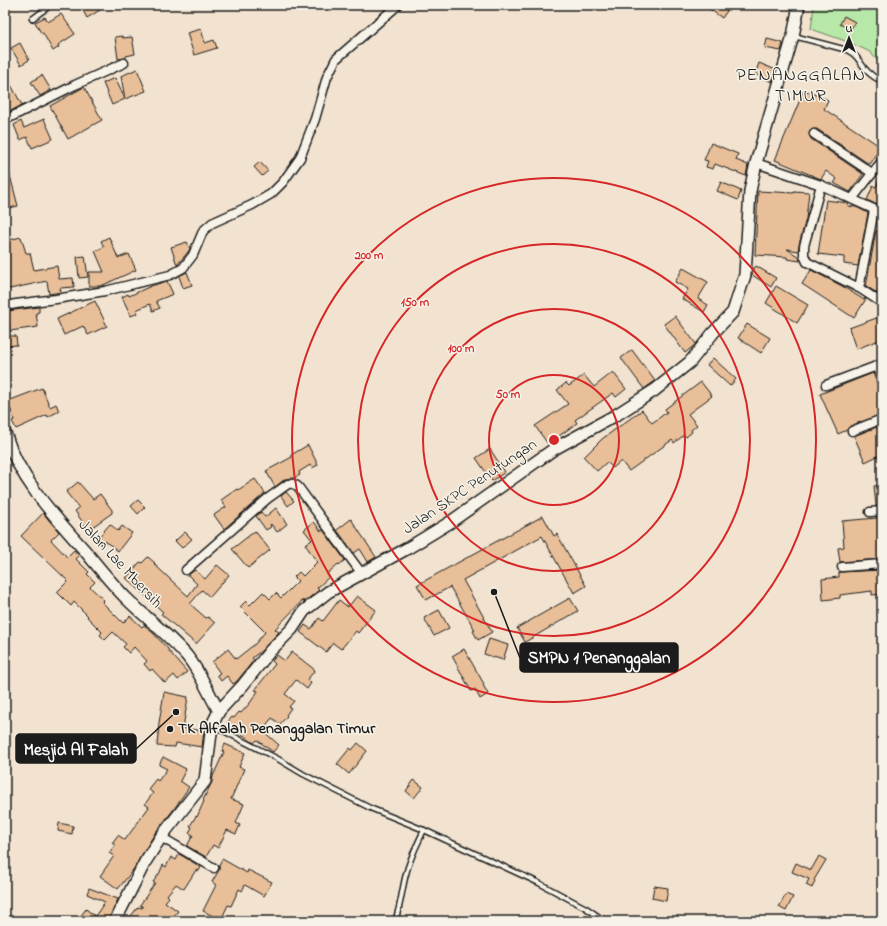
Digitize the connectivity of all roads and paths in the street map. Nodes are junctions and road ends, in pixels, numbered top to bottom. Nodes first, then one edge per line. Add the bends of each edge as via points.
1 (51, 5) edge
2 (398, 5) edge
3 (798, 5) edge
4 (32, 19) dead end
5 (794, 36) junction
6 (124, 63) dead end
7 (882, 81) edge
8 (5, 120) edge
9 (814, 134) dead end
10 (882, 161) edge
11 (756, 163) junction
12 (872, 173) junction
13 (820, 185) junction
14 (852, 199) junction
15 (878, 212) edge
16 (859, 288) junction
17 (882, 303) edge
18 (5, 306) edge
19 (879, 364) edge
20 (882, 379) edge
21 (826, 385) dead end
22 (882, 419) edge
23 (852, 431) dead end
24 (5, 433) edge
25 (882, 511) edge
26 (870, 512) dead end
27 (882, 564) edge
28 (842, 567) dead end
29 (186, 570) dead end
30 (362, 574) junction
31 (219, 711) junction
32 (212, 725) junction
33 (424, 830) junction
34 (161, 837) junction
35 (214, 868) dead end
36 (396, 918) dead end
37 (114, 921) edge
38 (605, 921) edge

1 - 4 lane
2 - 18 street via 336,59 327,77 300,158 283,182 252,205 212,223 203,231 193,255 183,268 170,275 105,291
3 - 5 street, Jalan SKPC Penutungan
5 - 7 lane via 847,50 856,55 867,72
5 - 11 street, Jalan SKPC Penutungan
6 - 8 street
9 - 12 street
10 - 12 street
11 - 13 street
11 - 30 street, Jalan SKPC Penutungan via 750,191 745,275 733,312 690,362 655,390 554,449 449,523
12 - 14 street
13 - 14 street
13 - 16 street via 804,246 804,255 807,262
14 - 15 street
15 - 16 street
16 - 17 street
19 - 20 street
19 - 21 street
22 - 23 street
24 - 31 street, Jalan Lae Mbersih via 19,467 32,486 73,538 126,598 188,657
25 - 26 street
27 - 28 street
29 - 30 street via 267,499 291,483 296,484
30 - 31 street, Jalan SKPC Penutungan via 328,592 304,612 244,685
31 - 32 street, Jalan SKPC Penutungan
32 - 33 lane via 329,788
32 - 34 street, Jalan SKPC Penutungan via 205,781
33 - 36 lane via 412,854
33 - 38 lane via 537,882
34 - 35 street
34 - 37 street, Jalan SKPC Penutungan

